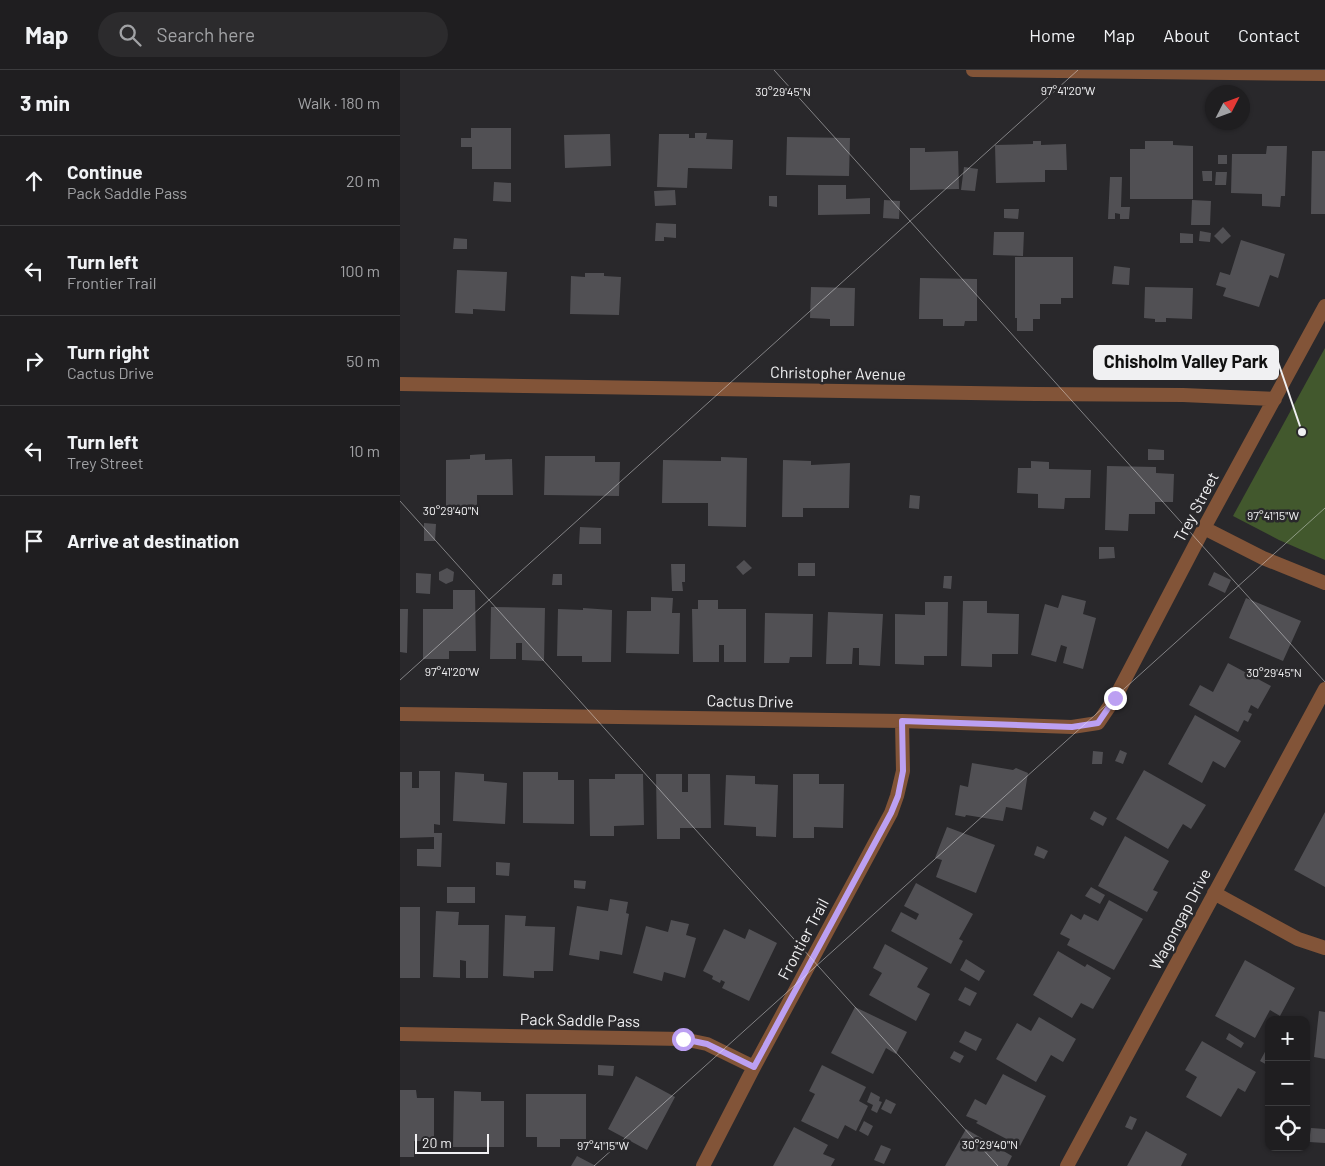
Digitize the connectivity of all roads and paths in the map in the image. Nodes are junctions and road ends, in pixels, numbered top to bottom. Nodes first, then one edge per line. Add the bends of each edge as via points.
1 (973, 70) edge
2 (1325, 74) edge
3 (1325, 306) edge
4 (400, 384) edge
5 (1275, 400) junction
6 (1204, 528) junction
7 (1325, 583) edge
8 (1325, 688) edge
9 (400, 714) edge
10 (902, 721) junction
11 (1098, 723) joint
12 (1214, 893) junction
13 (1325, 948) edge
14 (400, 1034) edge
15 (754, 1067) junction
16 (704, 1166) edge
17 (1067, 1166) edge

1 - 2 street
3 - 5 street, Trey Street
4 - 5 street, Christopher Avenue via 1183,395
5 - 6 street, Trey Street
6 - 7 street via 1263,558
6 - 11 street, Trey Street via 1115,698
8 - 12 street, Wagongap Drive
9 - 10 street, Cactus Drive
10 - 11 street, Cactus Drive via 1072,727
10 - 15 street, Frontier Trail via 903,771 891,813
12 - 13 street via 1298,939
12 - 17 street, Wagongap Drive
14 - 15 street, Pack Saddle Pass via 683,1039 707,1044
15 - 16 street, Frontier Trail

